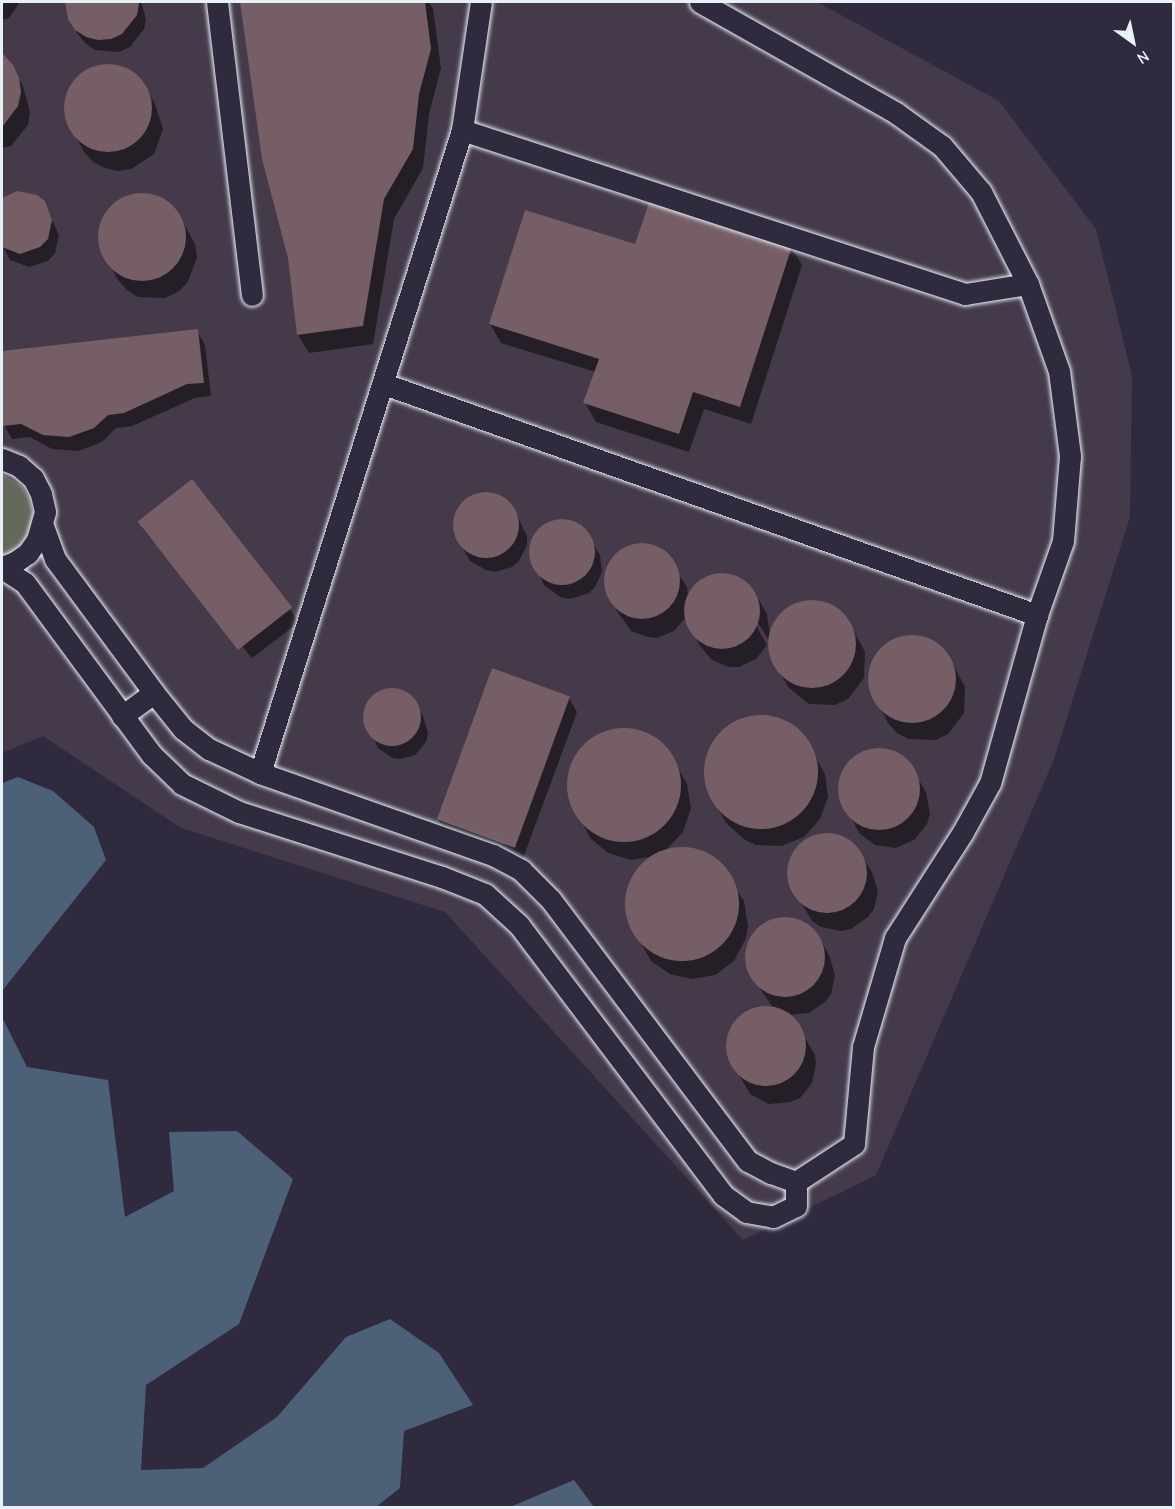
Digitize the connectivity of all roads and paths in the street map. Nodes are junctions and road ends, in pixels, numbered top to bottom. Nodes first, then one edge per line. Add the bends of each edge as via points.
1 (217, 2) edge
2 (481, 2) edge
3 (700, 2) edge
4 (462, 130) junction
5 (1028, 284) junction
6 (252, 295) dead end
7 (384, 384) junction
8 (2, 459) edge
9 (43, 526) junction
10 (2, 568) edge
11 (1037, 615) junction
12 (154, 693) junction
13 (122, 716) junction
14 (260, 773) junction
15 (796, 1182) junction

1 - 6 street
2 - 4 street
3 - 5 street via 896,113 942,146 981,192
4 - 5 street via 965,294
4 - 7 street
5 - 11 street via 1059,371 1070,456 1063,541
7 - 11 street
7 - 14 street
8 - 9 street via 33,478 45,512
9 - 10 street via 28,553
9 - 12 street via 55,559
10 - 13 street via 25,583
11 - 15 street via 990,783 895,938 863,1047 854,1144
12 - 13 street
12 - 14 street via 183,729 208,749
13 - 15 street via 152,755 182,784 239,812 485,894 519,925 723,1195 746,1212 773,1216 796,1206
14 - 15 street via 493,855 521,870 551,900 748,1161

